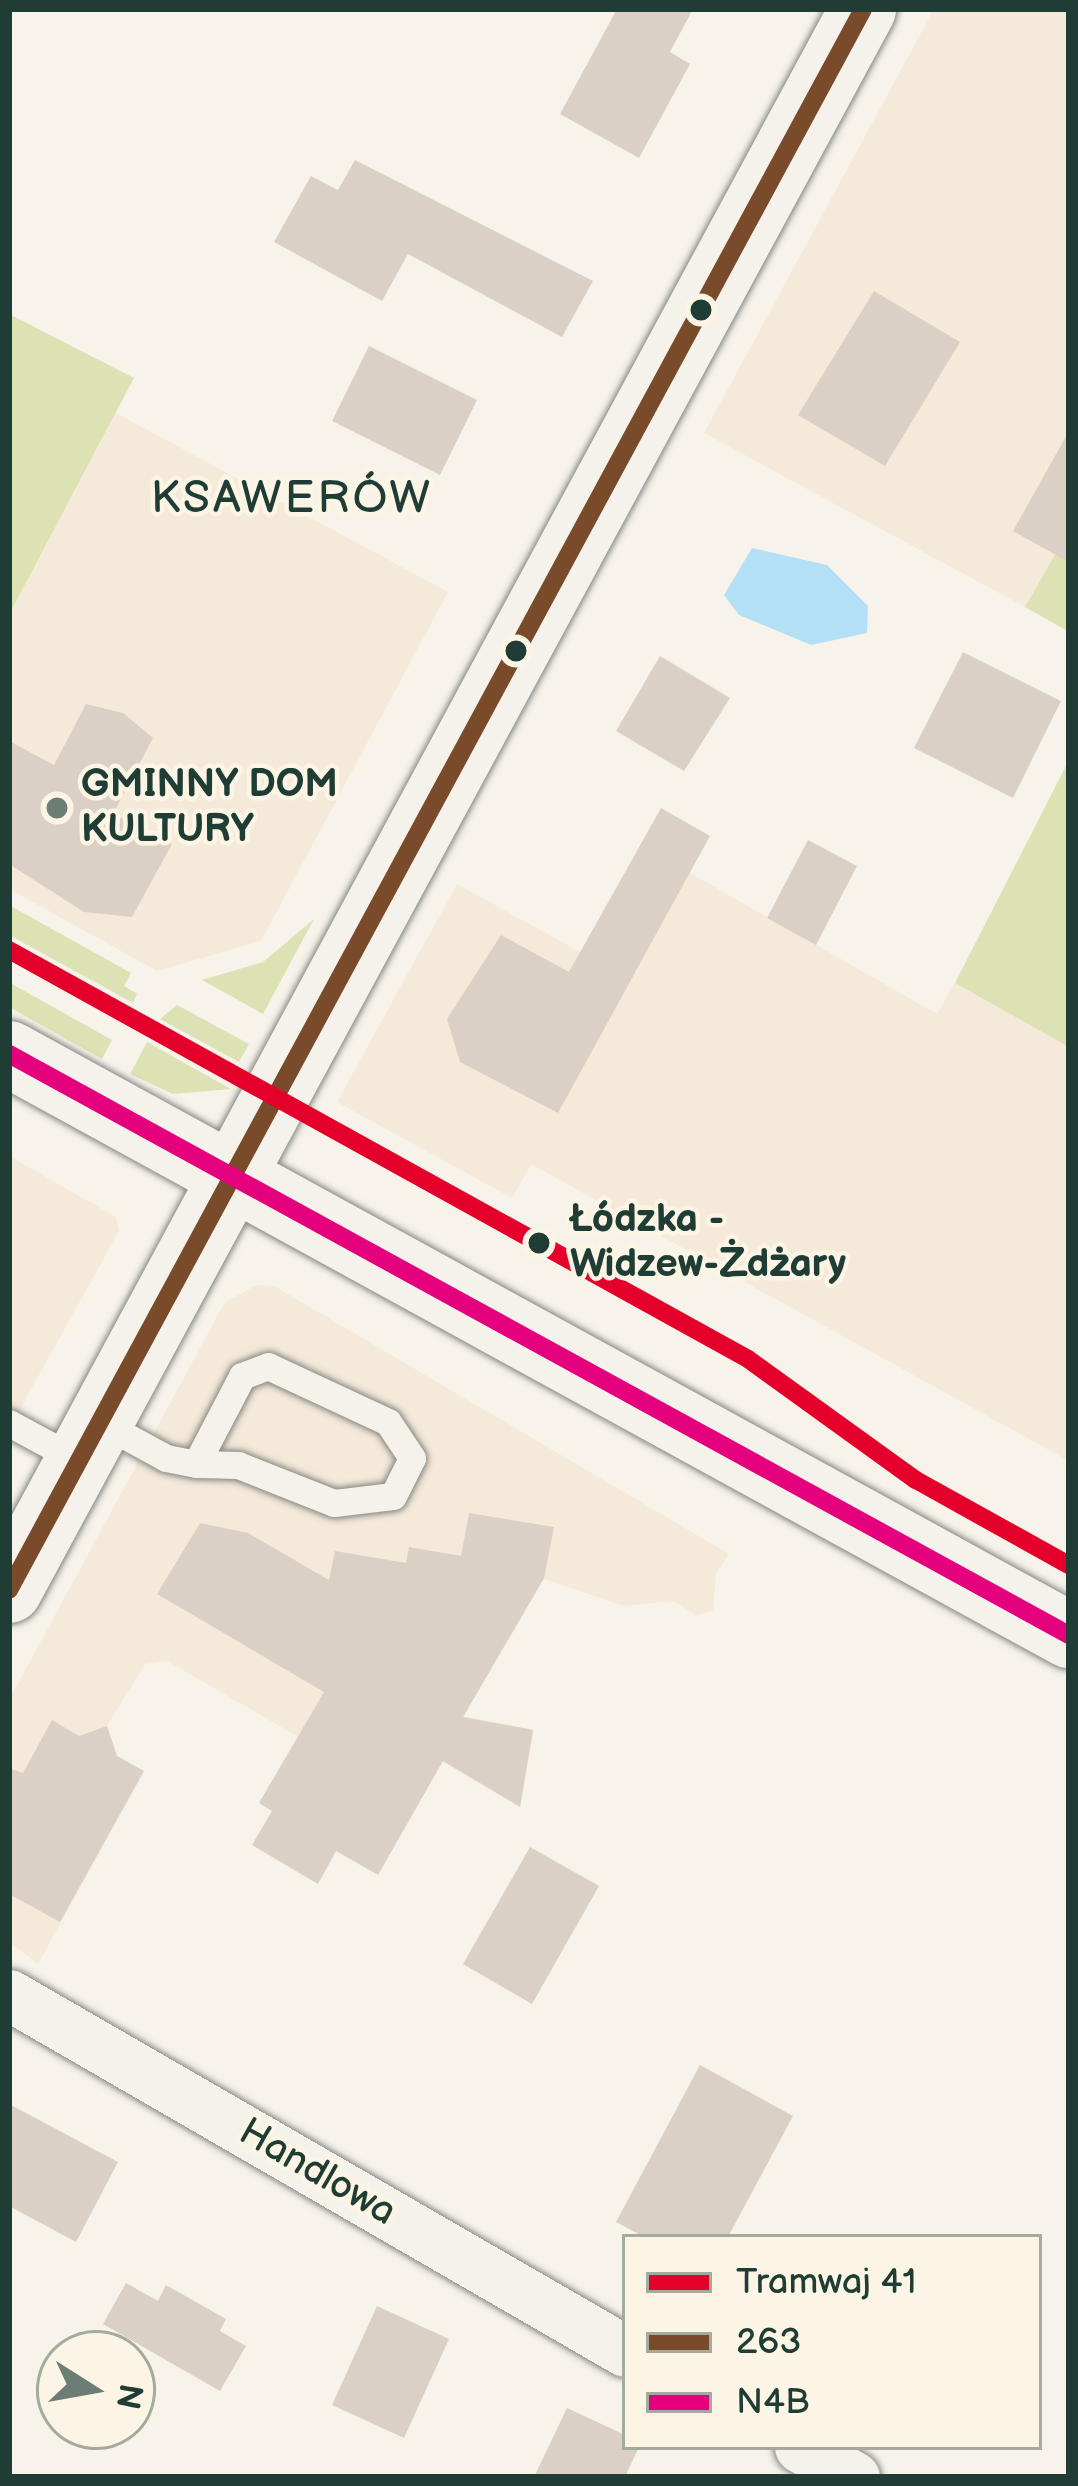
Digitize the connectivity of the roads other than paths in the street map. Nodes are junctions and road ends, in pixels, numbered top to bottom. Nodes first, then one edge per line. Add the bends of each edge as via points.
1 (862, 9) edge
2 (9, 1054) edge
3 (232, 1176) junction
4 (9, 1423) edge
5 (89, 1442) junction
6 (196, 1464) junction
7 (9, 1590) edge
8 (1069, 1635) edge
9 (9, 1995) edge
10 (622, 2349) edge
11 (805, 2450) edge
12 (854, 2477) edge

1 - 3 street
2 - 3 street
3 - 5 street
3 - 8 street
4 - 5 lane
5 - 6 lane
5 - 7 street
6 - 6 lane via 238,1465 334,1503 393,1496 412,1458 388,1422 268,1366 242,1376
9 - 10 street, Handlowa
11 - 12 street

